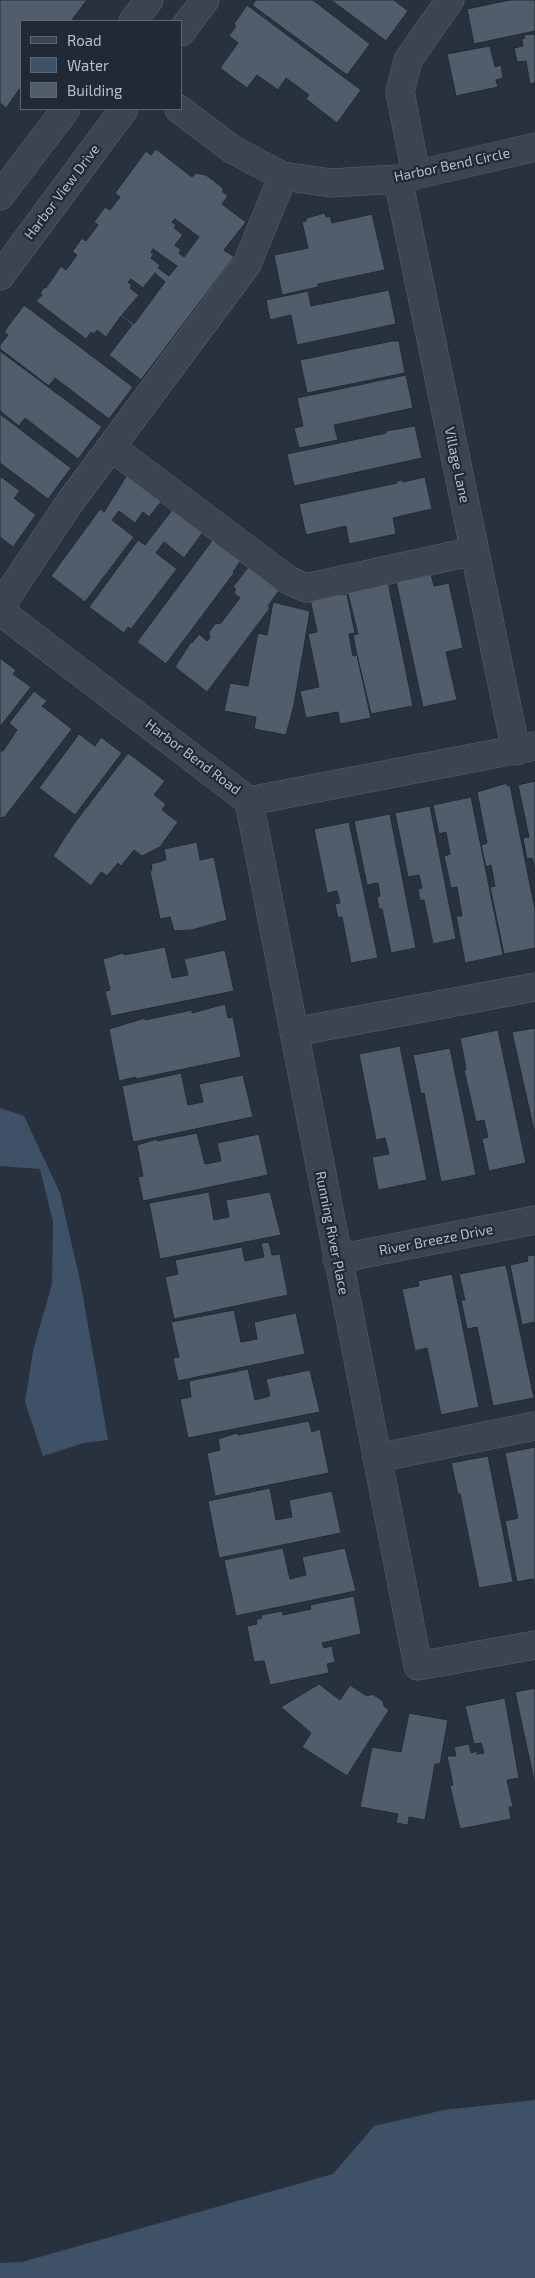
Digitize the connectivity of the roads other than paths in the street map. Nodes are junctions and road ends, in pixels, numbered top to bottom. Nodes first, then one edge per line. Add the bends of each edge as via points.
1 (149, 0) edge
2 (205, 0) edge
3 (450, 0) edge
4 (134, 20) edge
5 (182, 31) edge
6 (65, 110) edge
7 (123, 110) edge
8 (180, 110) edge
9 (535, 147) edge
10 (283, 176) junction
11 (407, 176) junction
12 (0, 196) edge
13 (0, 276) edge
14 (111, 447) junction
15 (474, 551) junction
16 (0, 609) edge
17 (526, 749) edge
18 (249, 800) junction
19 (535, 987) edge
20 (294, 1032) junction
21 (535, 1220) edge
22 (337, 1259) junction
23 (535, 1426) edge
24 (377, 1458) junction
25 (535, 1645) edge

1 - 4 street
2 - 5 street
3 - 11 street, Village Lane via 408,60 400,92
6 - 12 street
7 - 13 street, Harbor View Drive
8 - 10 street, Harbor Bend Circle via 233,150
9 - 11 street, Harbor Bend Circle
10 - 11 street, Harbor Bend Circle via 331,183
10 - 14 street via 248,264
11 - 15 street, Village Lane
14 - 15 street via 288,580 306,588
14 - 16 street via 70,502
15 - 17 street, Village Lane
16 - 18 street, Harbor Bend Road
17 - 18 street, Harbor Bend Road
18 - 20 street, Running River Place
19 - 20 street
20 - 22 street, Running River Place
21 - 22 street, River Breeze Drive
22 - 24 street, Running River Place
23 - 24 street
24 - 25 street, Running River Place via 418,1666

